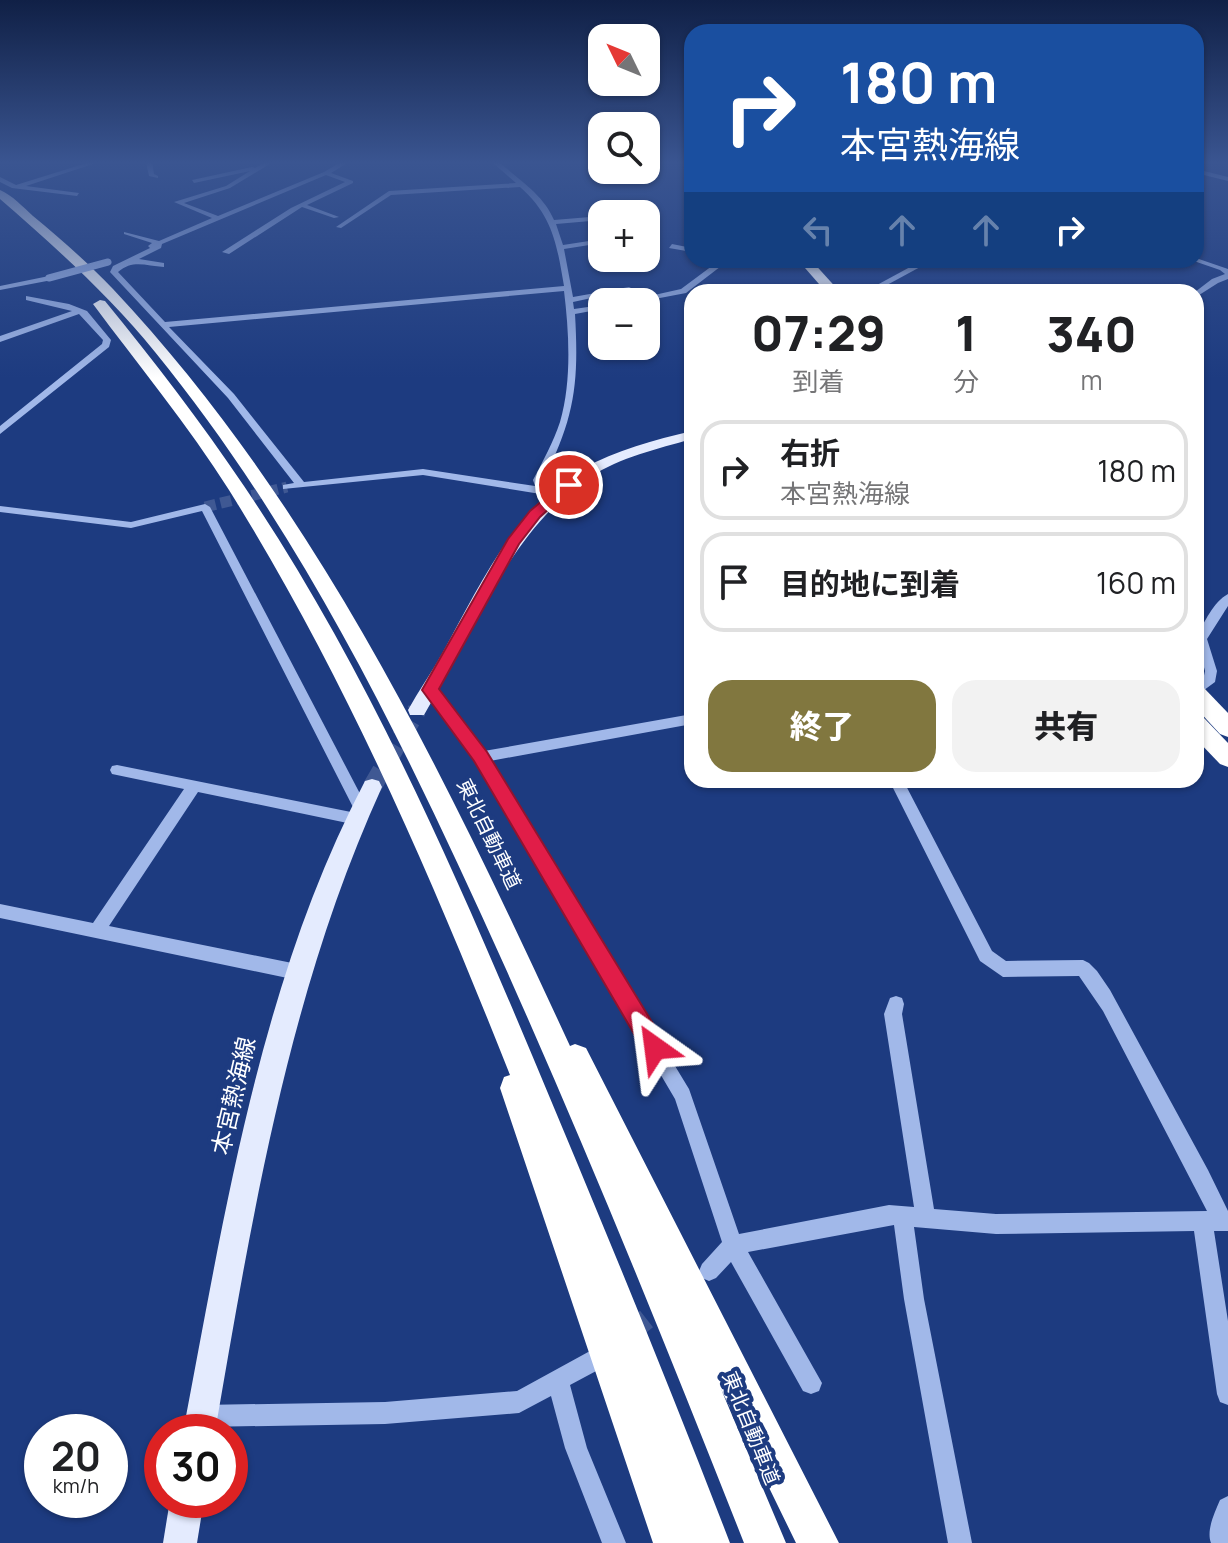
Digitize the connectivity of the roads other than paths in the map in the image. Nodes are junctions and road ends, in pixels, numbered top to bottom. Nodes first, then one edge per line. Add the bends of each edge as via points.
1 (27, 234) edge
2 (51, 234) edge
3 (129, 234) edge
4 (182, 234) edge
5 (255, 234) edge
6 (554, 234) edge
7 (185, 236) dead end
8 (588, 243) edge
9 (159, 244) junction
10 (672, 246) dead end
11 (558, 248) junction
12 (684, 248) edge
13 (226, 252) dead end
14 (131, 260) junction
15 (1204, 264) edge
16 (161, 265) dead end
17 (714, 268) edge
18 (795, 268) edge
19 (811, 268) edge
20 (914, 268) edge
21 (1228, 274) edge
22 (692, 284) edge
23 (809, 284) edge
24 (826, 284) edge
25 (886, 284) edge
26 (0, 288) edge
27 (567, 288) junction
28 (1204, 289) edge
29 (684, 290) edge
30 (660, 296) edge
31 (588, 297) edge
32 (29, 298) dead end
33 (569, 300) junction
34 (588, 309) edge
35 (79, 311) junction
36 (570, 312) junction
37 (163, 325) junction
38 (0, 339) edge
39 (0, 431) edge
40 (684, 437) edge
41 (300, 484) junction
42 (287, 487) tunnel mouth
43 (548, 492) junction
44 (0, 509) edge
45 (1228, 598) edge
46 (1204, 634) edge
47 (1204, 649) edge
48 (1204, 686) edge
49 (430, 690) junction
50 (1204, 702) edge
51 (417, 710) tunnel mouth
52 (684, 720) edge
53 (1228, 728) edge
54 (1204, 732) edge
55 (481, 757) junction
56 (1228, 758) edge
57 (117, 770) dead end
58 (193, 788) junction
59 (900, 788) edge
60 (363, 805) junction
61 (0, 911) edge
62 (501, 928) junction
63 (97, 931) junction
64 (470, 943) junction
65 (297, 972) junction
66 (896, 1004) dead end
67 (914, 1218) junction
68 (1218, 1222) edge
69 (733, 1245) junction
70 (709, 1271) dead end
71 (590, 1362) dead end
72 (558, 1380) junction
73 (811, 1383) dead end
74 (1228, 1394) edge
75 (202, 1414) edge
76 (248, 1421) edge
77 (1228, 1508) edge
78 (184, 1518) edge
79 (1220, 1536) dead end
80 (180, 1543) edge
81 (614, 1543) edge
82 (674, 1543) edge
83 (709, 1543) edge
84 (765, 1543) edge
85 (818, 1543) edge
86 (960, 1543) edge

1 - 64 highway via 101,305 180,402 249,504 347,681
2 - 62 highway, 東北自動車道 via 145,329 277,509 365,656
3 - 9 street
4 - 9 street
5 - 13 street
6 - 11 street
7 - 9 street
8 - 11 street
9 - 14 street
9 - 26 street, bridge
10 - 12 street
11 - 27 street
14 - 16 street
14 - 37 street via 114,272
15 - 21 street
17 - 22 street
18 - 23 highway
19 - 24 highway
20 - 25 street
21 - 28 street
27 - 33 street
27 - 37 street
29 - 30 street
31 - 33 street
32 - 35 street
33 - 36 street
34 - 36 street
35 - 38 street
35 - 39 street via 105,335 106,345
36 - 43 street via 567,411 538,480
37 - 41 street via 231,396
40 - 43 main road via 618,458
41 - 42 street
41 - 43 street via 423,472
43 - 49 main road
44 - 60 street via 131,525 205,507
45 - 46 street
47 - 48 street via 1211,671
49 - 51 main road
49 - 55 street
50 - 53 highway
52 - 55 street
54 - 56 highway
55 - 69 street via 683,1095
57 - 58 street
58 - 60 street
58 - 63 street
59 - 68 street via 986,956 1003,969 1083,968 1097,981 1204,1178
60 - 65 main road, 本宮熱海線
61 - 63 street
62 - 84 highway, 東北自動車道 via 618,1190
62 - 85 highway via 589,1083
63 - 65 street
64 - 82 highway
64 - 83 highway via 577,1196
65 - 75 main road, 本宮熱海線 via 255,1143
66 - 67 street
67 - 68 street via 996,1224
67 - 69 street via 889,1215
67 - 86 street via 914,1299
68 - 74 street
69 - 70 street
69 - 73 street
71 - 72 street
72 - 76 street via 519,1402
72 - 81 street via 576,1448
77 - 79 street
78 - 80 main road

